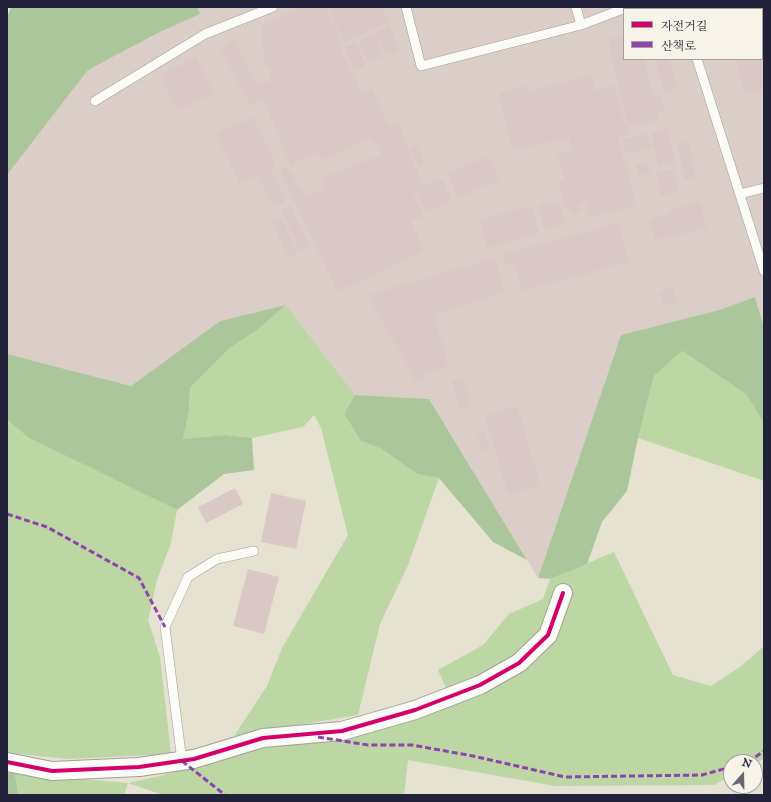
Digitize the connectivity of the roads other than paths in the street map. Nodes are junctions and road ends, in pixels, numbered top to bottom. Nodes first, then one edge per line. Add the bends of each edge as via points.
1 (273, 7) edge
2 (406, 7) edge
3 (576, 7) edge
4 (623, 9) edge
5 (581, 25) junction
6 (696, 60) edge
7 (95, 101) dead end
8 (764, 188) edge
9 (740, 194) junction
10 (764, 267) edge
11 (254, 551) dead end
12 (563, 593) dead end
13 (182, 761) junction
14 (7, 762) edge

1 - 7 lane via 205,34
2 - 5 lane via 421,66
3 - 5 lane
4 - 5 lane
6 - 9 lane
8 - 9 lane
9 - 10 lane
11 - 13 lane via 217,559 188,577 165,628
12 - 13 street via 548,635 519,663 480,685 415,710 342,731 263,738
13 - 14 street via 139,767 52,770

